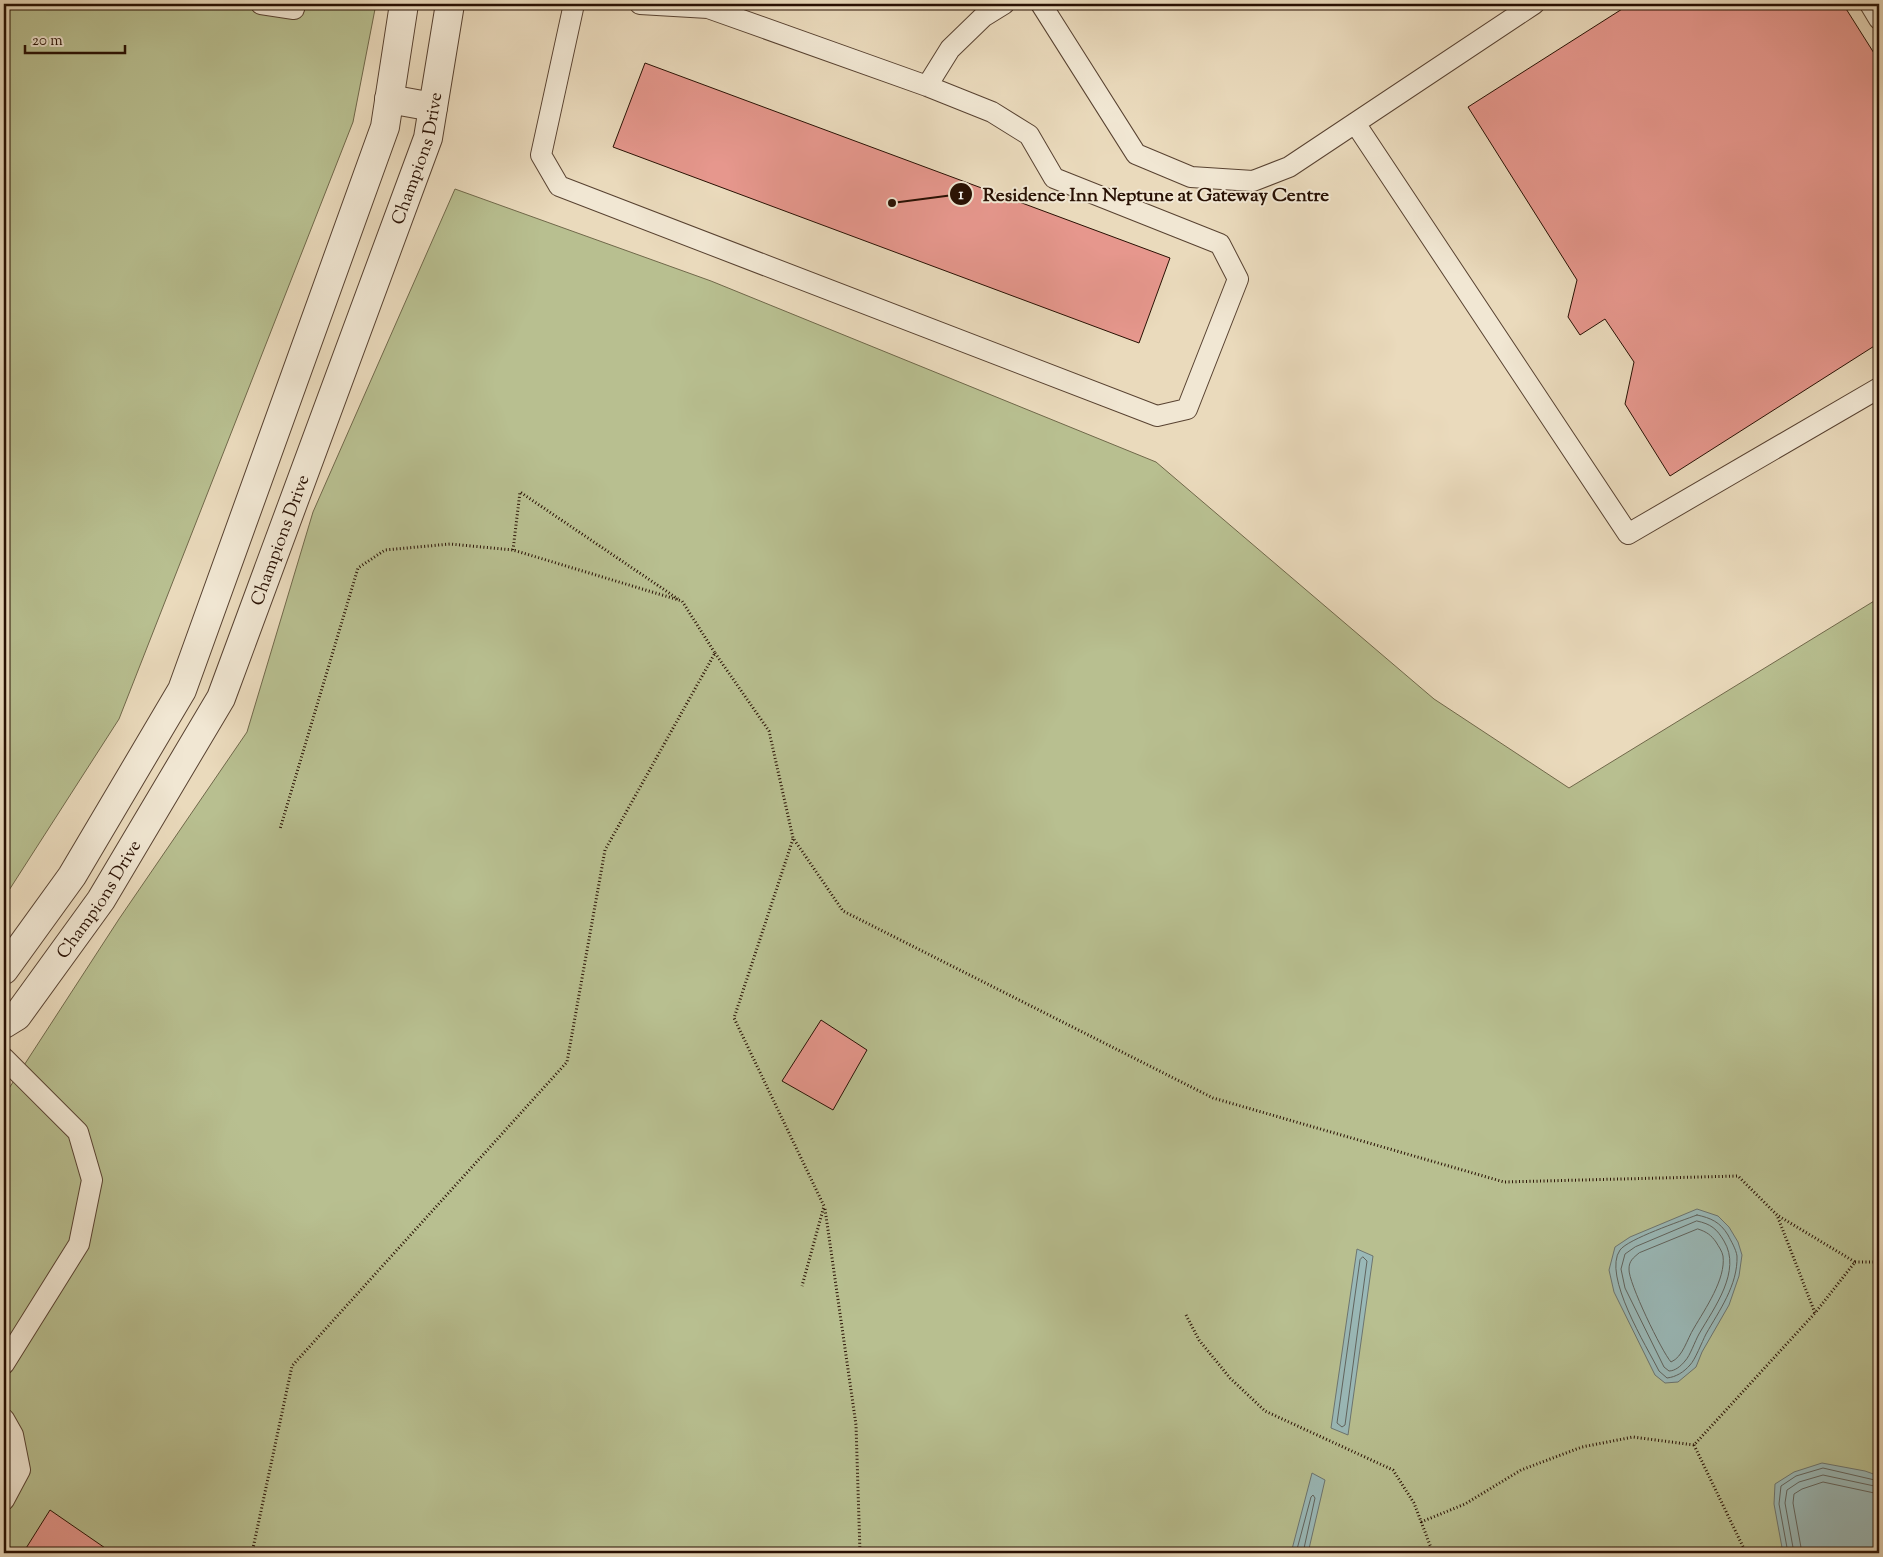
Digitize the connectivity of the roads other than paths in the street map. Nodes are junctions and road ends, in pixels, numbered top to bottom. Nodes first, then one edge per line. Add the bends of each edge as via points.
1 (260, 4) edge
2 (295, 4) edge
3 (404, 4) edge
4 (450, 4) edge
5 (574, 4) edge
6 (640, 4) edge
7 (1004, 4) edge
8 (1041, 4) edge
9 (1534, 4) edge
10 (1870, 4) edge
11 (1879, 19) edge
12 (928, 86) junction
13 (389, 99) junction
14 (433, 107) junction
15 (1355, 123) junction
16 (1879, 388) edge
17 (4, 970) edge
18 (4, 1024) edge
19 (4, 1058) edge
20 (4, 1364) edge
21 (4, 1419) edge
22 (4, 1500) edge

1 - 2 lane via 294,9
3 - 13 street, Champions Drive
4 - 14 street, Champions Drive
5 - 12 lane via 541,155 559,186 1157,416 1187,409 1238,279 1220,244 1054,178 1029,134 992,112
6 - 12 lane via 708,8
7 - 12 lane via 983,17 950,49
8 - 15 lane via 1136,154 1191,176 1253,181 1289,167
9 - 15 lane
10 - 11 lane
13 - 14 street
13 - 17 street, Champions Drive via 384,128 182,690 72,876
14 - 18 street, Champions Drive via 428,138 221,698 101,900 17,1016
15 - 16 lane via 1628,534
19 - 20 lane via 78,1132 92,1180 79,1244
21 - 22 lane via 13,1435 20,1470

